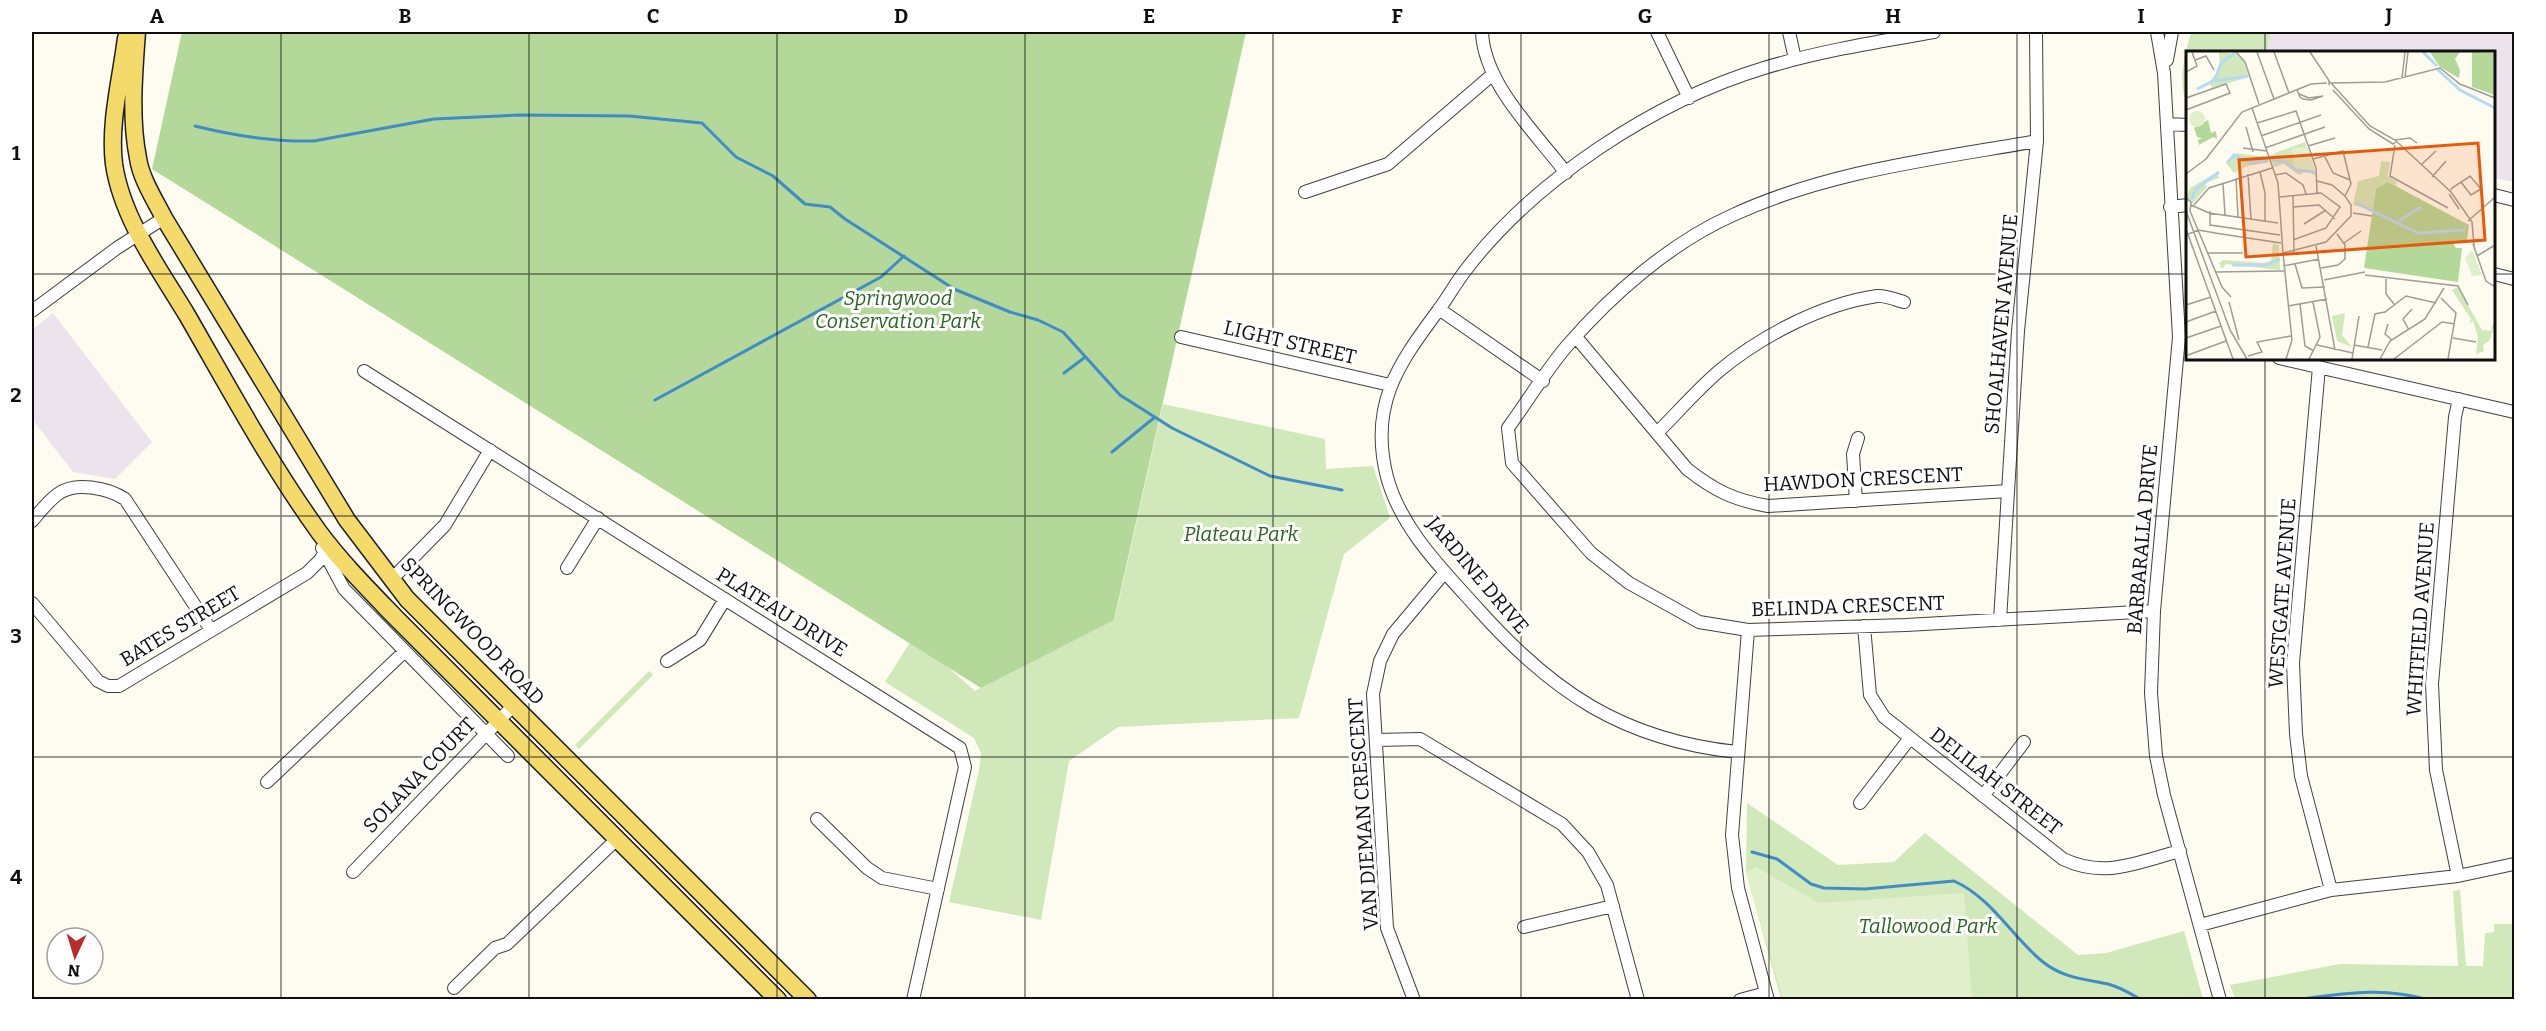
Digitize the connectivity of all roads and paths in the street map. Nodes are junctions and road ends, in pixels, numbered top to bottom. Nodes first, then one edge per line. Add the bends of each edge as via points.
1 (127, 32) edge
2 (137, 32) edge
3 (1482, 32) edge
4 (1657, 32) edge
5 (1789, 32) edge
6 (1934, 32) edge
7 (2036, 32) edge
8 (2157, 32) edge
9 (2172, 32) edge
10 (1795, 60) junction
11 (2164, 73) junction
12 (1492, 75) junction
13 (1689, 98) junction
14 (2167, 124) junction
15 (2186, 125) edge
16 (2037, 141) junction
17 (1566, 173) junction
18 (1305, 192) dead end
19 (2495, 195) edge
20 (2514, 200) edge
21 (2186, 205) edge
22 (2170, 207) junction
23 (164, 218) junction
24 (139, 234) junction
25 (2495, 274) edge
26 (2514, 279) edge
27 (1904, 302) dead end
28 (1439, 309) junction
29 (32, 311) edge
30 (1576, 337) junction
31 (1181, 338) dead end
32 (2183, 338) edge
33 (2288, 360) edge
34 (2319, 367) junction
35 (364, 370) dead end
36 (1543, 381) junction
37 (1390, 385) junction
38 (2459, 399) junction
39 (2514, 412) edge
40 (1656, 433) junction
41 (1858, 438) dead end
42 (490, 450) junction
43 (2008, 491) junction
44 (1856, 501) junction
45 (598, 518) junction
46 (32, 521) edge
47 (315, 526) junction
48 (324, 552) junction
49 (330, 568) junction
50 (567, 568) dead end
51 (1445, 572) junction
52 (307, 573) junction
53 (391, 580) junction
54 (366, 586) junction
55 (725, 599) junction
56 (32, 603) edge
57 (2154, 611) junction
58 (2000, 620) junction
59 (1864, 626) junction
60 (211, 630) junction
61 (1748, 630) junction
62 (404, 652) junction
63 (667, 661) dead end
64 (514, 705) junction
65 (500, 720) junction
66 (486, 733) junction
67 (1910, 738) junction
68 (1376, 740) junction
69 (2024, 741) dead end
70 (1737, 752) junction
71 (508, 756) dead end
72 (267, 782) dead end
73 (1983, 796) junction
74 (1860, 803) dead end
75 (817, 819) dead end
76 (618, 838) junction
77 (2180, 851) junction
78 (2514, 864) edge
79 (353, 872) dead end
80 (2458, 876) junction
81 (938, 889) junction
82 (2331, 890) junction
83 (1613, 906) junction
84 (2200, 925) junction
85 (1524, 927) dead end
86 (454, 988) dead end
87 (1767, 996) edge
88 (778, 999) edge
89 (808, 999) edge
90 (913, 999) edge
91 (1414, 999) edge
92 (1638, 999) edge
93 (1740, 999) edge
94 (2220, 999) edge

1 - 24 main road via 114,156 117,177
2 - 23 main road, SPRINGWOOD ROAD via 138,161
3 - 12 street
4 - 13 street
5 - 10 street
6 - 10 street, JARDINE DRIVE
7 - 16 street, SHOALHAVEN AVENUE
8 - 11 street, BARBARALLA DRIVE
9 - 11 street, BARBARALLA DRIVE
10 - 13 street, JARDINE DRIVE via 1728,80
11 - 14 street, BARBARALLA DRIVE
12 - 17 street
12 - 18 street via 1388,164
13 - 17 street, JARDINE DRIVE via 1637,124
14 - 15 street
14 - 22 street, BARBARALLA DRIVE
16 - 30 street, BELINDA CRESCENT via 1843,176 1732,215 1678,246
16 - 43 street, SHOALHAVEN AVENUE via 2018,331
17 - 28 street, JARDINE DRIVE via 1490,244
19 - 20 street
21 - 22 street
22 - 32 street, BARBARALLA DRIVE
23 - 24 street
23 - 53 main road, SPRINGWOOD ROAD via 347,520
24 - 29 street
24 - 47 main road via 279,473
25 - 26 street
27 - 40 street via 1879,296 1845,304 1767,339 1719,371
28 - 36 street
28 - 37 street, JARDINE DRIVE via 1404,356
30 - 36 street, BELINDA CRESCENT
30 - 40 street, HAWDON CRESCENT
31 - 37 street, LIGHT STREET
32 - 57 street, BARBARALLA DRIVE
33 - 34 street
34 - 38 street
34 - 82 street, WESTGATE AVENUE via 2293,663 2301,776
35 - 42 street, PLATEAU DRIVE
36 - 61 street, BELINDA CRESCENT via 1508,428 1512,463 1591,553 1629,583 1699,622
37 - 51 street, JARDINE DRIVE via 1383,422 1387,476 1404,516
38 - 39 street
38 - 80 street, WHITFIELD AVENUE via 2432,684 2436,770
40 - 44 street, HAWDON CRESCENT via 1687,469 1736,500 1768,506
41 - 44 street via 1853,454
42 - 45 street, PLATEAU DRIVE
42 - 53 street via 446,525
43 - 44 street, HAWDON CRESCENT
43 - 58 street, SHOALHAVEN AVENUE
45 - 50 street
45 - 55 street, PLATEAU DRIVE
46 - 60 street via 58,493 70,488 114,492 125,499
47 - 48 street
47 - 54 main road
48 - 49 street
48 - 52 street, BATES STREET
49 - 52 street, BATES STREET
49 - 54 street via 340,569
49 - 62 street via 344,589
51 - 68 street, VAN DIEMAN CRESCENT via 1393,634 1380,661 1373,694
51 - 70 street, JARDINE DRIVE via 1518,652 1574,698 1605,715 1679,743
52 - 60 street, BATES STREET
53 - 64 main road, SPRINGWOOD ROAD
54 - 65 main road
55 - 63 street via 700,640
55 - 81 street, PLATEAU DRIVE via 960,748 965,767
56 - 60 street, BATES STREET via 98,681 108,686 119,686
57 - 58 street, BELINDA CRESCENT
57 - 77 street, BARBARALLA DRIVE via 2151,693 2156,756
58 - 59 street, BELINDA CRESCENT
59 - 61 street, BELINDA CRESCENT
59 - 67 street, DELILAH STREET via 1870,695 1884,717
61 - 70 street
62 - 66 street
62 - 72 street
64 - 65 street, SOLANA COURT
64 - 89 main road, SPRINGWOOD ROAD
65 - 66 street, SOLANA COURT
65 - 76 main road
66 - 71 street
66 - 79 street, SOLANA COURT
67 - 73 street, DELILAH STREET
67 - 74 street
68 - 83 street via 1420,739 1562,824 1588,852 1607,885
68 - 91 street, VAN DIEMAN CRESCENT via 1388,928
69 - 73 street
70 - 87 street via 1732,825 1734,862
73 - 77 street, DELILAH STREET via 2062,859 2076,865 2101,870
75 - 81 street via 882,878
76 - 86 street via 507,944 495,948
76 - 88 main road
77 - 84 street, BARBARALLA DRIVE
78 - 80 street
80 - 82 street
81 - 90 street, PLATEAU DRIVE
82 - 84 street
83 - 85 street
83 - 92 street
84 - 94 street, BARBARALLA DRIVE
87 - 93 street

